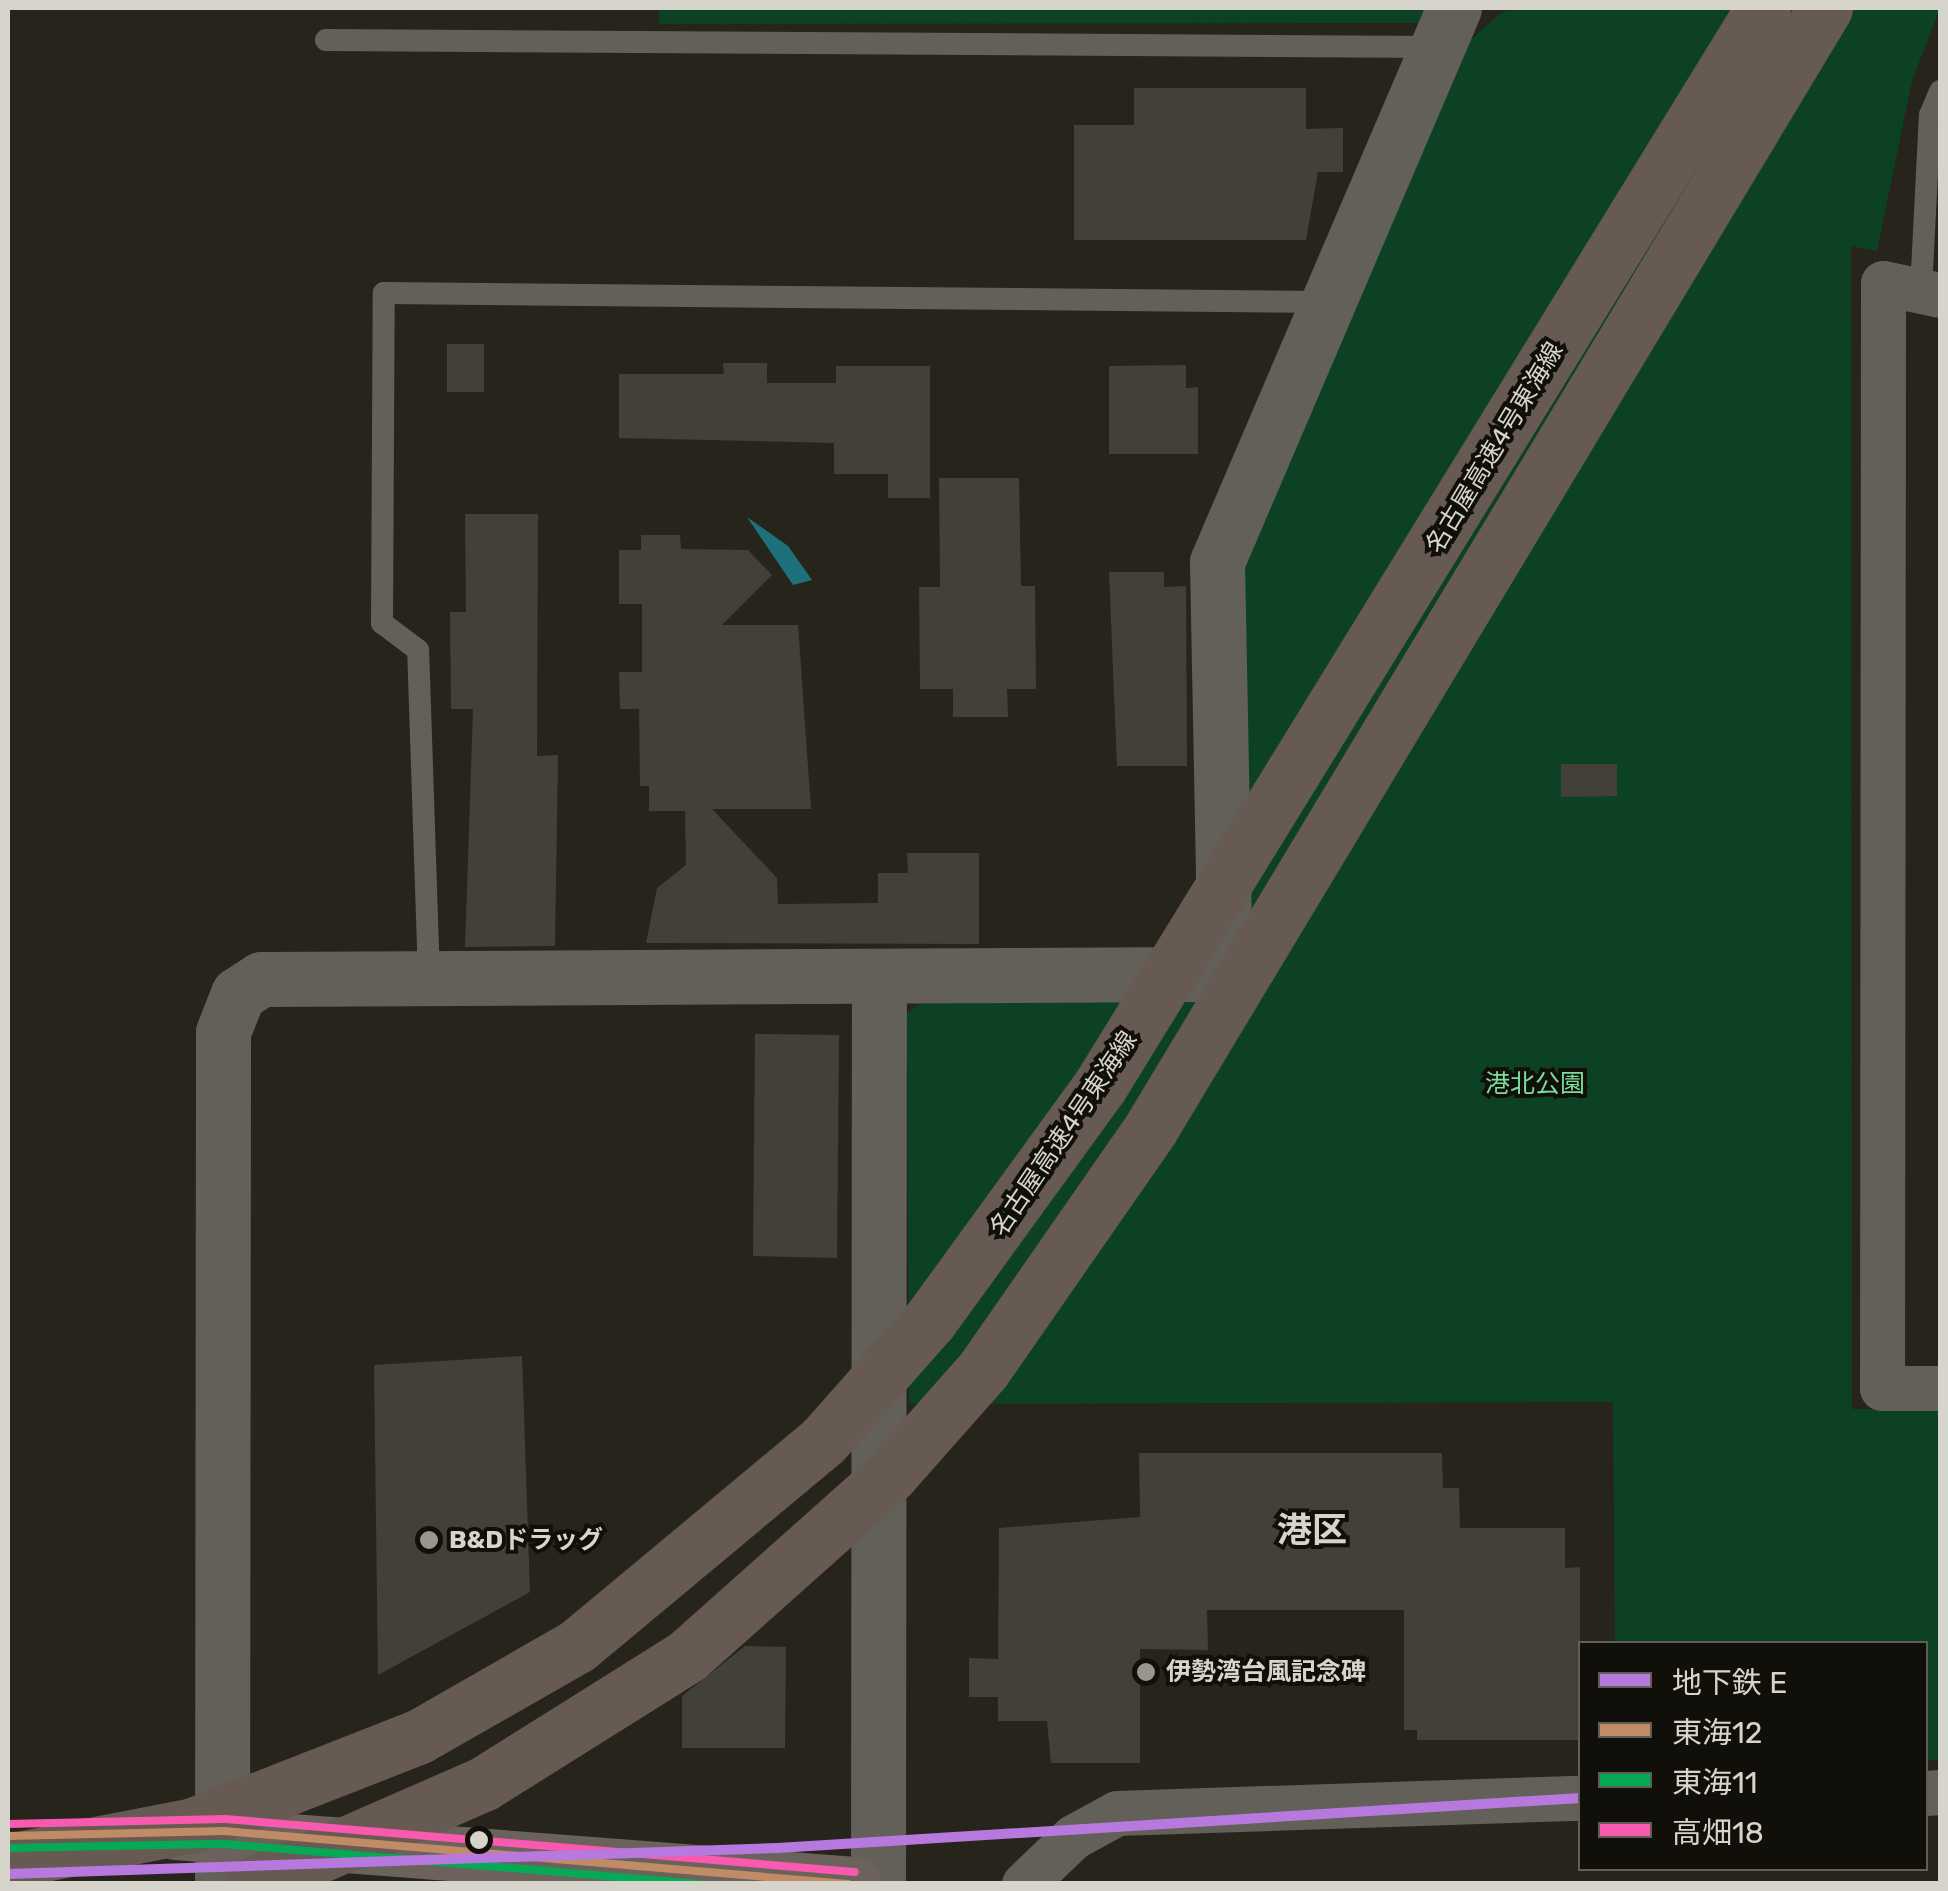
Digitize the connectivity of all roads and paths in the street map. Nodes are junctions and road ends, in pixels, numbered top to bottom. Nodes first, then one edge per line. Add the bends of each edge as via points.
1 (1763, 8) edge
2 (1826, 8) edge
3 (1446, 27) edge
4 (326, 40) dead end
5 (1940, 91) edge
6 (1931, 293) edge
7 (1328, 302) junction
8 (879, 976) junction
9 (429, 978) junction
10 (1940, 1388) edge
11 (1578, 1798) edge
12 (8, 1836) edge
13 (223, 1857) edge
14 (8, 1860) edge
15 (254, 1884) edge
16 (854, 1884) edge
17 (878, 1884) edge
18 (1024, 1884) edge

1 - 14 highway, 名古屋高速4号東海線 via 1100,1086 930,1320 823,1442 577,1646 418,1736 193,1824
2 - 15 highway via 1152,1128 982,1370 878,1486 687,1656 483,1784
3 - 4 lane
3 - 7 street
5 - 6 lane via 1930,115
6 - 10 street via 1883,284 1882,1388
7 - 8 street via 1217,562 1224,926 1198,974
7 - 9 lane via 384,293 382,623 418,650
8 - 9 street
8 - 17 street
9 - 13 street via 262,979 238,994 223,1032
11 - 18 street via 1149,1808 1073,1837
12 - 13 main road
13 - 16 main road

